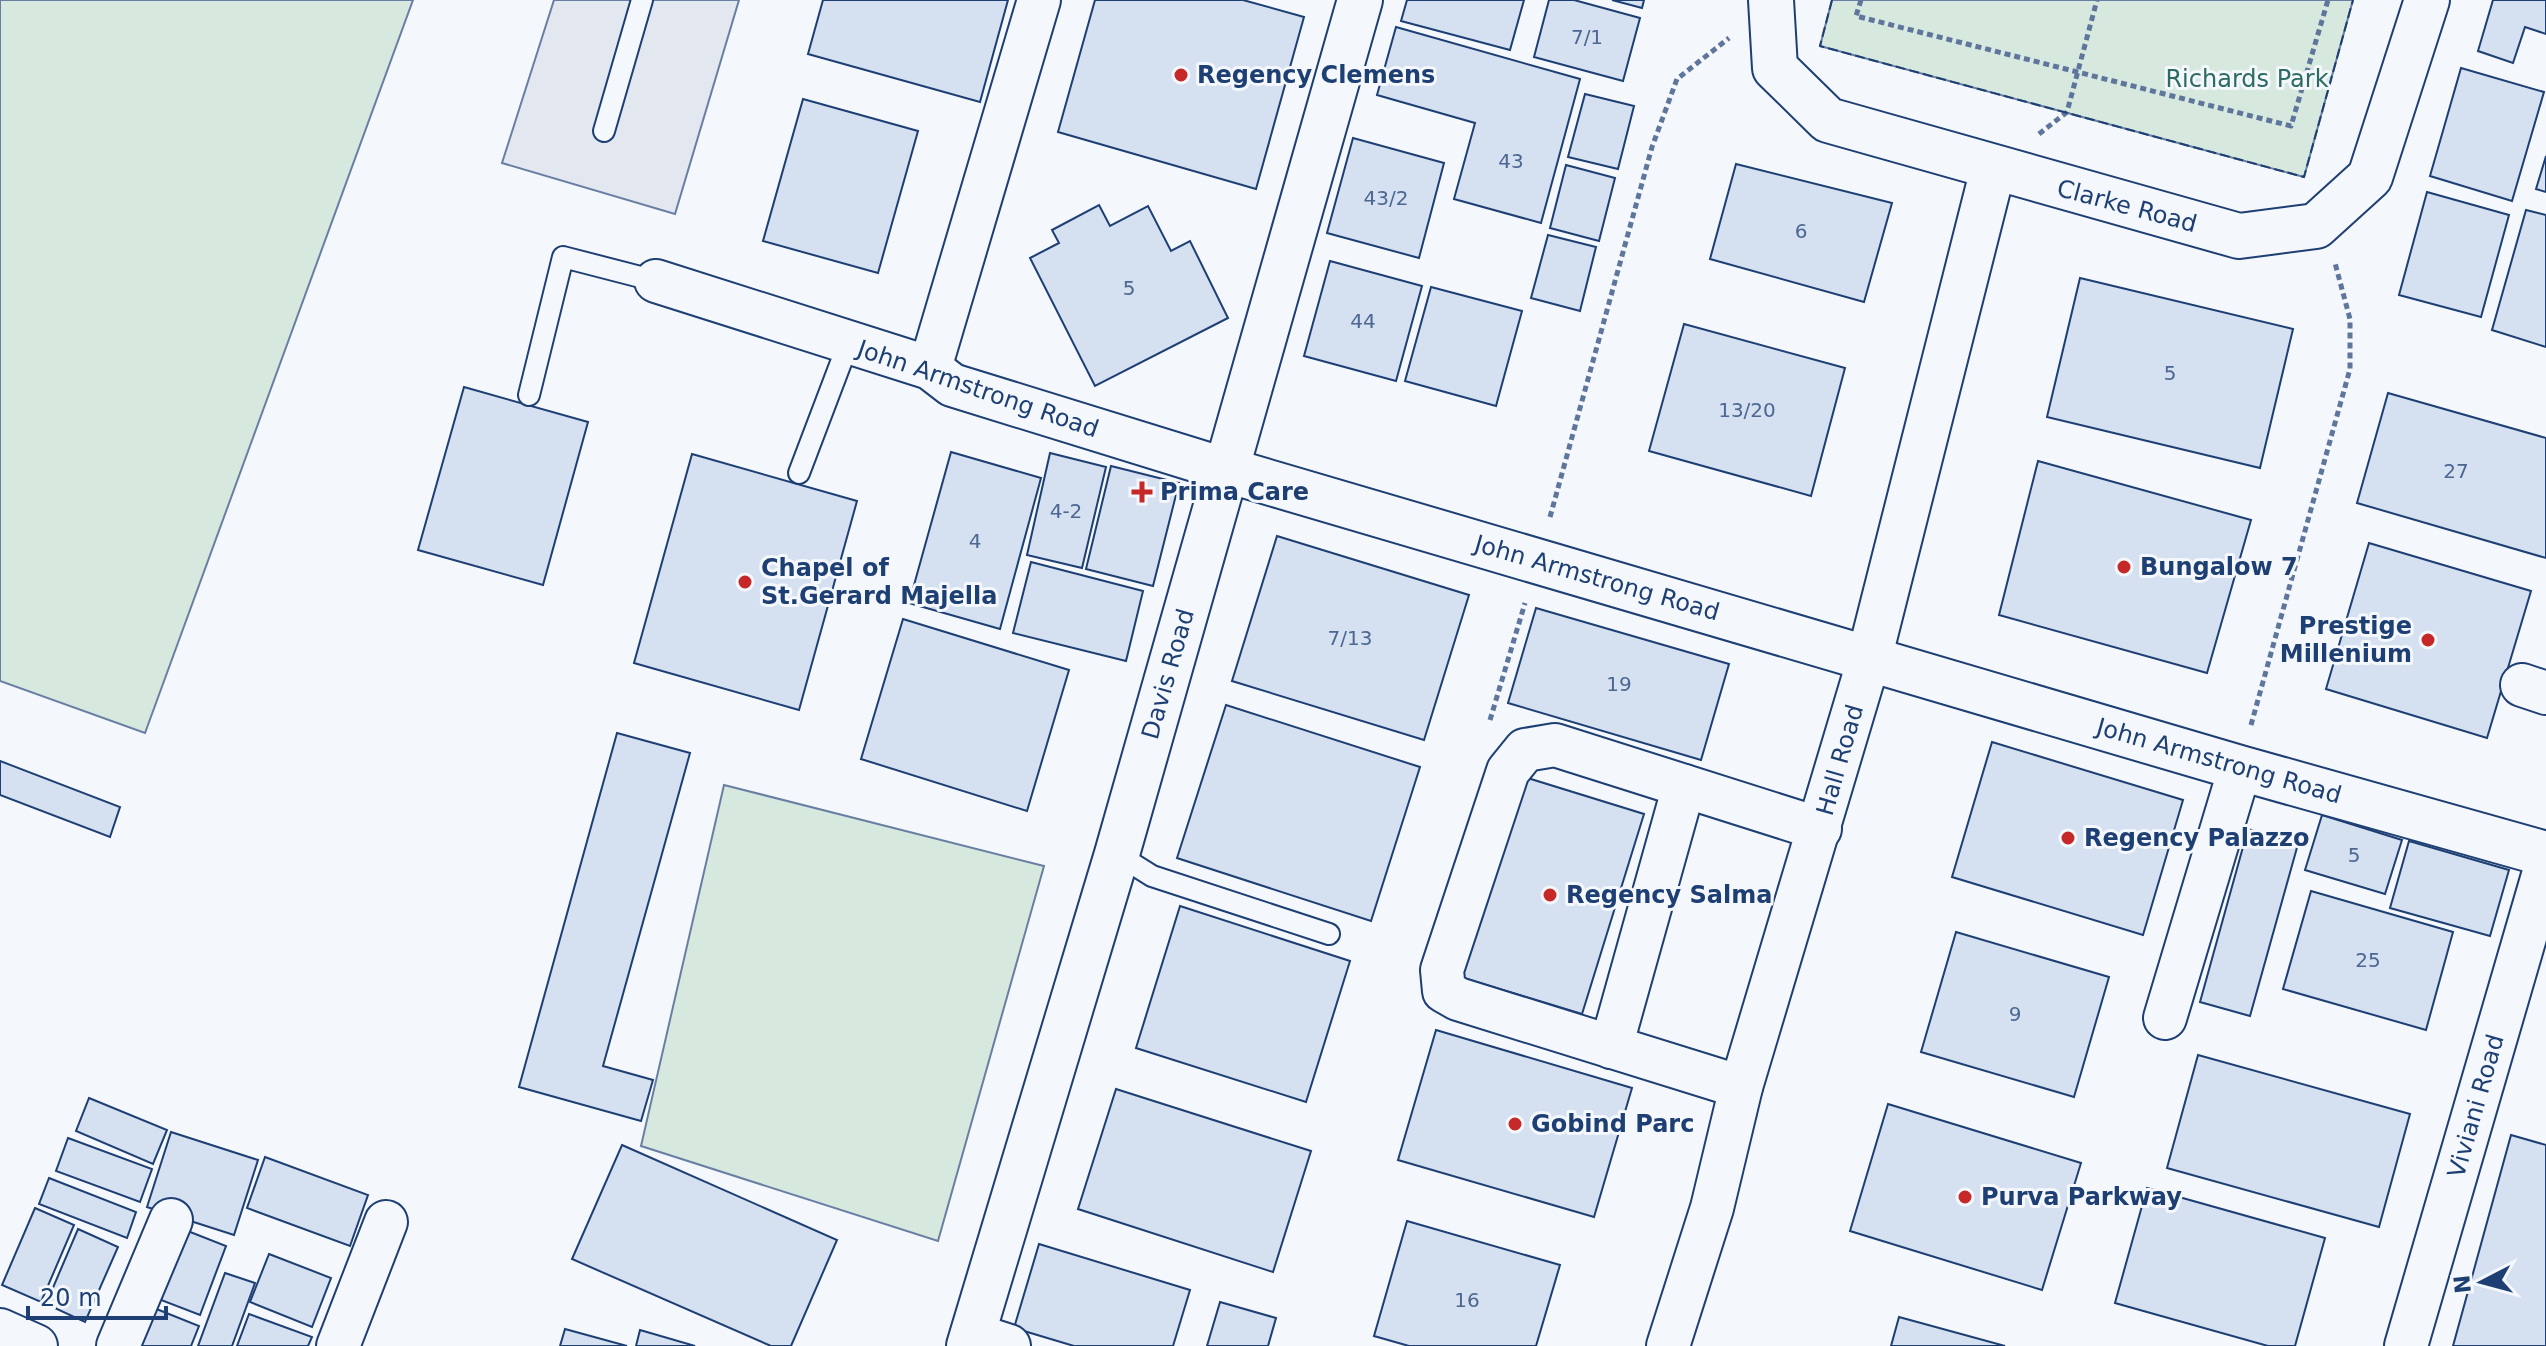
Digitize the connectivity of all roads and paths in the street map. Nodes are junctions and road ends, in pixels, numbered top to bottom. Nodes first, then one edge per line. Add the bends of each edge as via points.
1 (642, 0) edge
2 (1039, 0) edge
3 (1360, 0) edge
4 (1861, 0) edge
5 (2097, 0) edge
6 (2328, 0) edge
7 (2427, 0) edge
8 (1772, 6) edge
9 (2076, 74) junction
10 (2067, 112) dead end
11 (604, 131) dead end
12 (1993, 169) junction
13 (2316, 226) junction
14 (656, 281) joint
15 (848, 344) junction
16 (930, 368) junction
17 (529, 395) dead end
18 (1230, 457) junction
19 (799, 473) dead end
20 (1542, 547) junction
21 (1872, 646) junction
22 (1489, 724) dead end
23 (2242, 757) junction
24 (1684, 786) junction
25 (1820, 829) junction
26 (2546, 831) edge
27 (1117, 854) junction
28 (2546, 854) edge
29 (2546, 865) edge
30 (1329, 934) dead end
31 (2165, 1018) dead end
32 (1611, 1047) junction
33 (1741, 1087) junction
34 (171, 1220) dead end
35 (386, 1222) dead end
36 (0, 1330) edge
37 (983, 1342) edge
38 (36, 1346) edge
39 (118, 1346) edge
40 (338, 1346) edge
41 (1668, 1346) edge
42 (2406, 1346) edge

1 - 11 lane
2 - 16 street
3 - 18 street, Davis Road
4 - 9 path via 1856,16
5 - 9 path
6 - 9 path via 2291,126
7 - 13 street via 2370,177
8 - 12 street, Clarke Road via 1775,68 1828,120
8 - 20 path via 1677,79 1652,147
9 - 10 path
12 - 13 street, Clarke Road via 2239,236
12 - 21 street, Hall Road
13 - 23 path via 2341,276 2350,319 2350,369
14 - 15 street, John Armstrong Road
14 - 17 lane via 563,257
15 - 16 street, John Armstrong Road
15 - 19 lane
16 - 18 street, John Armstrong Road via 952,385
18 - 20 street, John Armstrong Road
18 - 27 street, Davis Road
20 - 21 street, John Armstrong Road
20 - 22 path
21 - 23 street, John Armstrong Road
21 - 25 street, Hall Road
23 - 26 street, John Armstrong Road
23 - 28 street, John Armstrong Road
23 - 31 street
24 - 25 street
24 - 32 street
24 - 32 street via 1555,745 1525,750 1508,771 1442,970 1444,991 1458,999
25 - 33 street, Hall Road
27 - 30 lane via 1152,876
27 - 37 street, Davis Road
29 - 42 street, Viviani Road
32 - 33 street
33 - 41 street, Hall Road via 1712,1208
34 - 39 street
35 - 40 street
36 - 38 street

